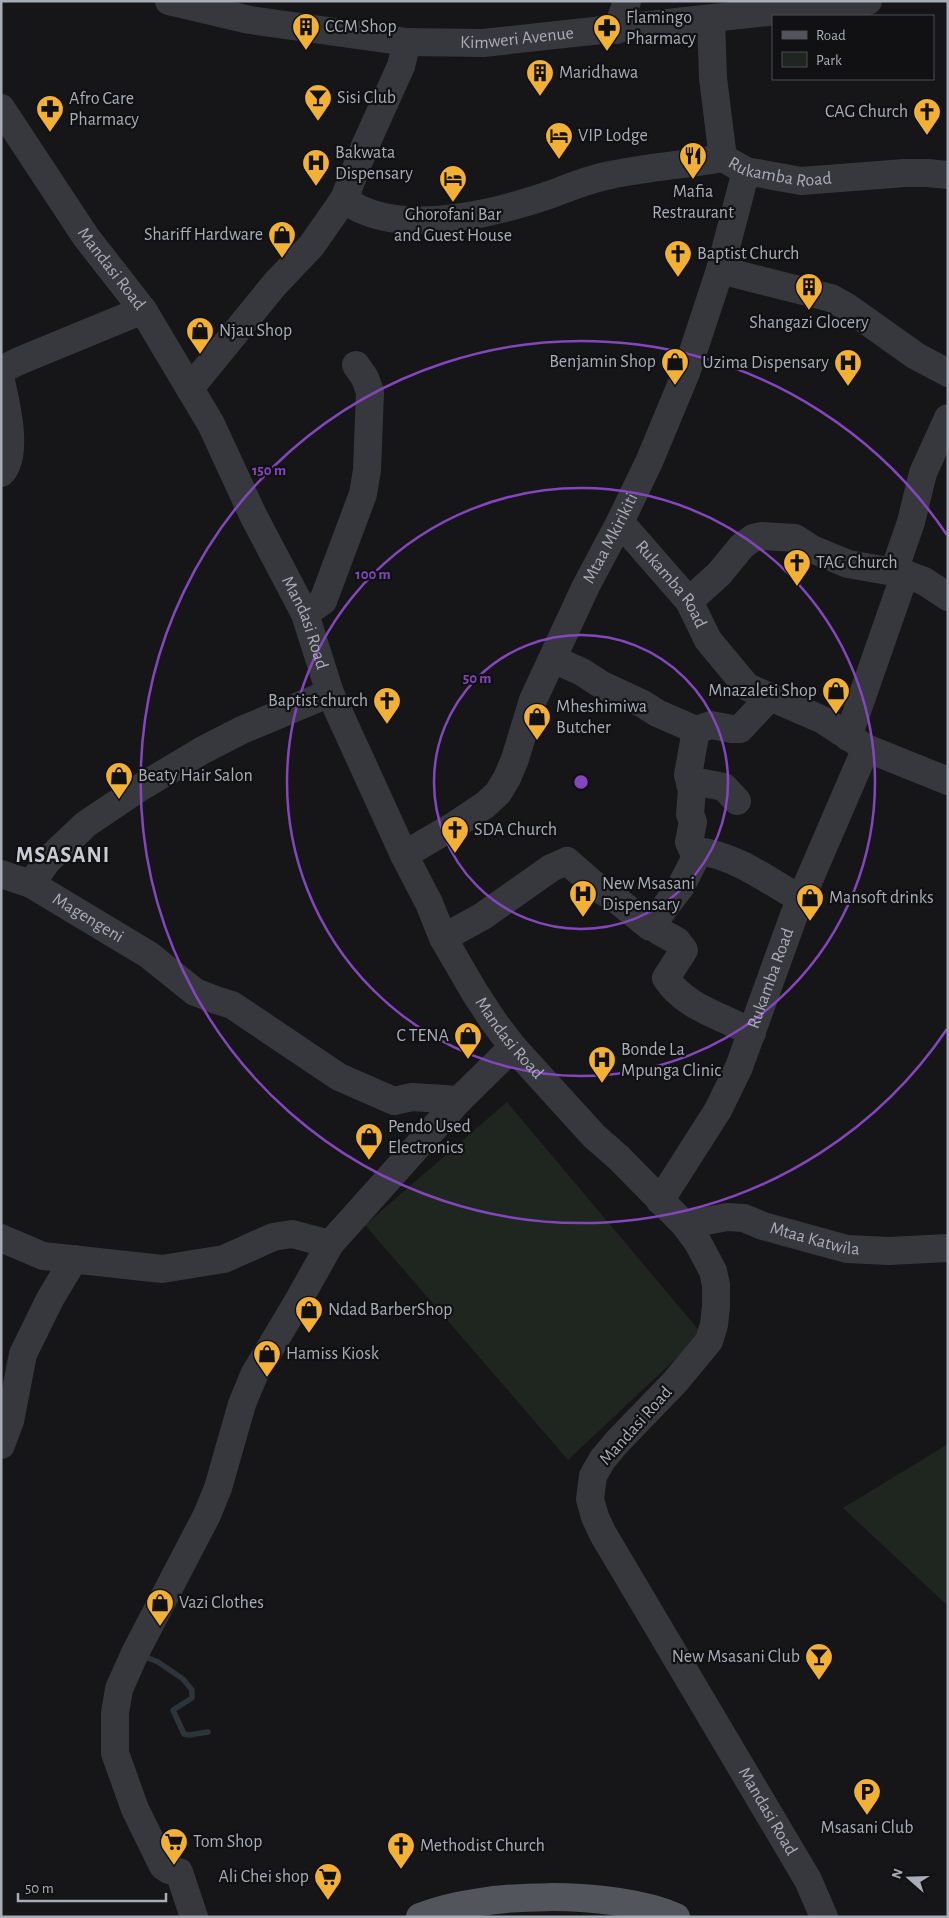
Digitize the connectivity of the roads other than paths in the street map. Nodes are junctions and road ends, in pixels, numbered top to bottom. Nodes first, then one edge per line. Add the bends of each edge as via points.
1 (169, 1) edge
2 (627, 1) edge
3 (868, 1) edge
4 (711, 18) junction
5 (617, 30) junction
6 (407, 42) junction
7 (1, 108) edge
8 (735, 164) junction
9 (948, 175) edge
10 (344, 199) junction
11 (720, 270) junction
12 (143, 310) junction
13 (356, 365) dead end
14 (1, 370) edge
15 (948, 374) edge
16 (1, 381) edge
17 (191, 387) junction
18 (948, 418) edge
19 (1, 473) edge
20 (620, 522) junction
21 (900, 572) junction
22 (948, 597) edge
23 (689, 601) junction
24 (305, 614) junction
25 (553, 659) junction
26 (330, 693) junction
27 (770, 698) junction
28 (696, 730) junction
29 (857, 743) junction
30 (948, 781) edge
31 (690, 784) junction
32 (737, 801) dead end
33 (404, 855) junction
34 (696, 857) junction
35 (1, 874) edge
36 (31, 884) junction
37 (802, 900) junction
38 (659, 931) dead end
39 (443, 938) junction
40 (752, 1033) junction
41 (513, 1047) junction
42 (459, 1100) junction
43 (660, 1201) junction
44 (685, 1225) junction
45 (1, 1238) edge
46 (330, 1244) junction
47 (948, 1248) edge
48 (74, 1259) junction
49 (1, 1444) edge
50 (194, 1917) edge
51 (420, 1917) edge
52 (676, 1917) edge
53 (824, 1917) edge

1 - 6 street, Kimweri Avenue via 250,20
2 - 5 street
3 - 4 street, Kimweri Avenue
4 - 5 street, Kimweri Avenue
4 - 8 street, Rukamba Road via 713,78
5 - 6 street, Kimweri Avenue via 483,43
6 - 10 street via 401,66
7 - 12 street, Mandasi Road via 86,237
8 - 9 street, Rukamba Road via 801,182 905,173
8 - 10 street via 608,175 501,210 420,221 384,218 364,211 350,203 348,198
8 - 11 street, Mtaa Mkirikiti
10 - 17 street via 312,246 275,284
11 - 15 street via 831,298
11 - 20 street, Mtaa Mkirikiti via 686,373
12 - 14 street
12 - 17 street, Mandasi Road
13 - 24 street via 370,392 363,494 322,601
16 - 19 street via 9,420 10,446 5,469
17 - 24 street, Mandasi Road
18 - 21 street via 923,473
20 - 23 street, Rukamba Road
20 - 25 street, Mtaa Mkirikiti
21 - 22 street
21 - 23 street via 848,564 795,538 762,536 752,538 742,546 719,574
21 - 29 street
23 - 27 street, Rukamba Road via 708,640 740,680
24 - 26 street, Mandasi Road
25 - 28 street
25 - 33 street, Mtaa Mkirikiti via 533,700 515,758 498,793 455,825
26 - 33 street, Mandasi Road
26 - 36 street, Magengeni via 242,730 142,787 86,824 48,860
27 - 28 street via 740,729 711,725
27 - 29 street, Rukamba Road via 823,720
28 - 31 street via 688,775
29 - 30 street, Rukamba Road
29 - 37 street, Rukamba Road
31 - 32 street via 693,781 724,787
31 - 34 street via 693,822 689,842
33 - 39 street, Mandasi Road
34 - 37 street via 699,851 720,856
34 - 39 street via 681,886 650,927 567,861
35 - 36 street
36 - 42 street, Magengeni via 149,955 195,992 232,1005 339,1077 394,1102 412,1097
37 - 40 street, Rukamba Road via 777,958
38 - 40 street via 684,950 666,978 669,983 692,1003
39 - 41 street, Mandasi Road via 475,993
40 - 43 street, Rukamba Road via 718,1110
41 - 42 street
41 - 43 street, Mandasi Road via 594,1136
42 - 46 street
43 - 44 street, Mandasi Road
44 - 47 street, Mtaa Katwila via 727,1216 744,1218 847,1249
44 - 53 street, Mandasi Road via 713,1271 716,1285 714,1325 709,1341 602,1460 593,1476 590,1499 602,1534 808,1880
45 - 48 street via 42,1256
46 - 48 street via 292,1234 273,1237 224,1259 162,1269
46 - 50 street via 254,1375 207,1515 143,1636 119,1689 114,1754 135,1809 163,1866 179,1872
48 - 49 street via 23,1354 10,1421
51 - 52 main road via 435,1911 492,1901 543,1896 604,1900 660,1910

